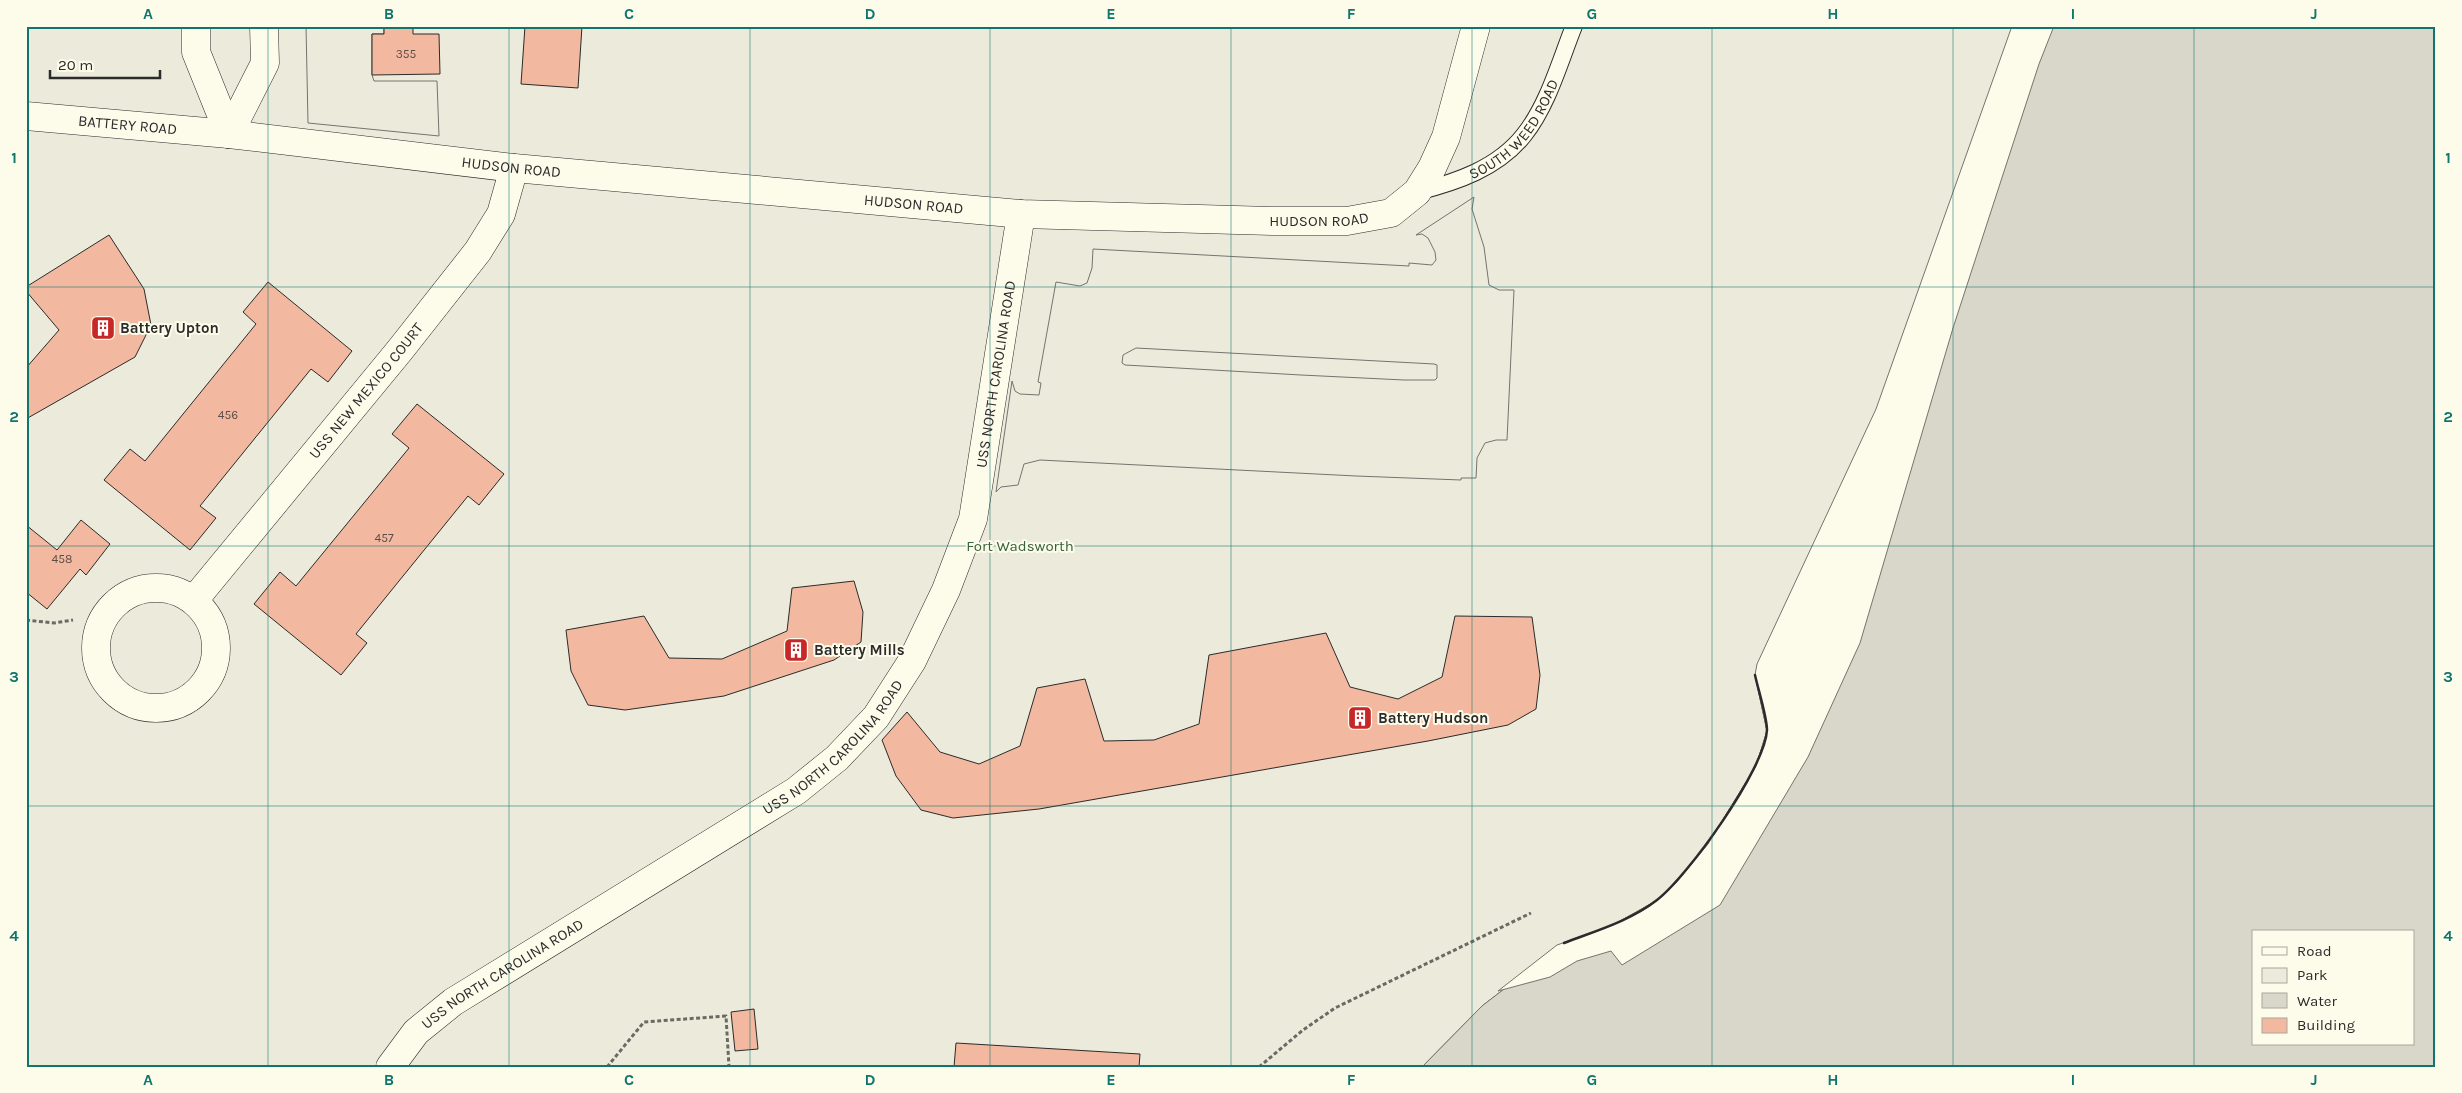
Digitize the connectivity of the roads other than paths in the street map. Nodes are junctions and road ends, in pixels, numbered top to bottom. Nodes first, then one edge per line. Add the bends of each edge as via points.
1 (196, 26) edge
2 (264, 26) edge
3 (1476, 26) edge
4 (1574, 26) edge
5 (26, 116) edge
6 (229, 134) junction
7 (514, 168) junction
8 (1417, 192) junction
9 (1021, 214) junction
10 (194, 600) junction
11 (390, 1067) edge

1 - 6 street via 196,52
2 - 6 street via 265,63
3 - 8 street, HUDSON ROAD via 1446,137
4 - 8 lane, SOUTH WEED ROAD via 1543,101 1524,134 1502,156 1479,171 1449,184
5 - 6 street, BATTERY ROAD
6 - 7 street, HUDSON ROAD
7 - 9 street, HUDSON ROAD
7 - 10 street, USS NEW MEXICO COURT via 501,214 478,251
8 - 9 street, HUDSON ROAD via 1391,213 1347,221
9 - 11 street, USS NORTH CAROLINA ROAD via 973,519 920,647 876,717 837,758 796,791 453,1002 416,1032
10 - 10 street via 207,615 215,632 213,669 203,685 189,698 172,706 153,708 135,704 118,694 104,678 97,659 97,638 104,618 117,602 135,592 155,587 176,591

